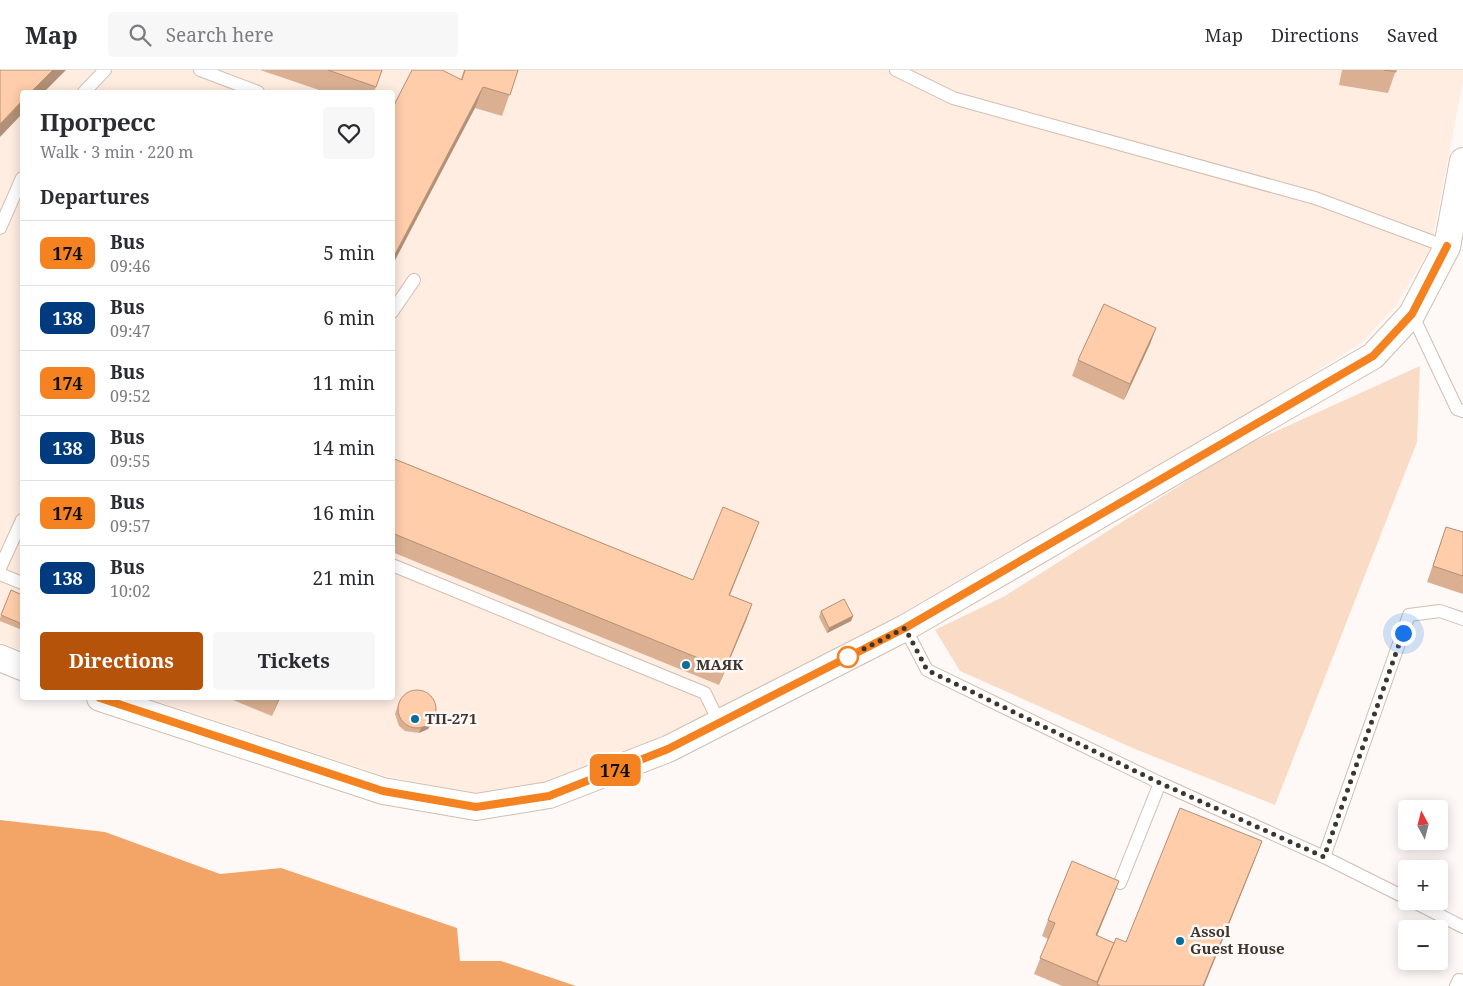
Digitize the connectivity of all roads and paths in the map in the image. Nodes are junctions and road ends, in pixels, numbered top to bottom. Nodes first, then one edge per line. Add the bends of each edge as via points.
1 (105, 70) edge
2 (200, 70) edge
3 (896, 70) edge
4 (86, 90) edge
5 (253, 90) edge
6 (1463, 161) edge
7 (20, 183) edge
8 (0, 228) edge
9 (1455, 248) edge
10 (414, 280) dead end
11 (395, 308) edge
12 (1412, 314) junction
13 (1463, 411) edge
14 (20, 524) edge
15 (395, 566) edge
16 (0, 568) edge
17 (0, 574) edge
18 (20, 582) edge
19 (1463, 619) edge
20 (905, 628) junction
21 (0, 658) edge
22 (20, 666) edge
23 (106, 700) edge
24 (719, 722) junction
25 (1160, 783) junction
26 (1324, 857) junction
27 (1120, 883) edge
28 (1398, 894) edge
29 (1430, 910) edge
30 (1463, 927) edge
31 (1463, 981) edge
32 (1456, 986) edge

1 - 4 lane
2 - 5 lane
3 - 9 lane via 953,98 1316,198
6 - 9 street
7 - 8 lane
9 - 12 street
10 - 11 lane
12 - 13 lane via 1457,409
12 - 20 street via 1373,356
14 - 16 lane
15 - 24 lane via 706,693
17 - 18 lane
19 - 26 lane via 1440,611 1409,616
20 - 24 street
20 - 25 lane via 927,670
21 - 22 street
23 - 24 street via 383,791 476,807 549,796 668,749
25 - 26 lane
25 - 27 lane
26 - 28 lane
29 - 30 lane
31 - 32 lane via 1458,980

